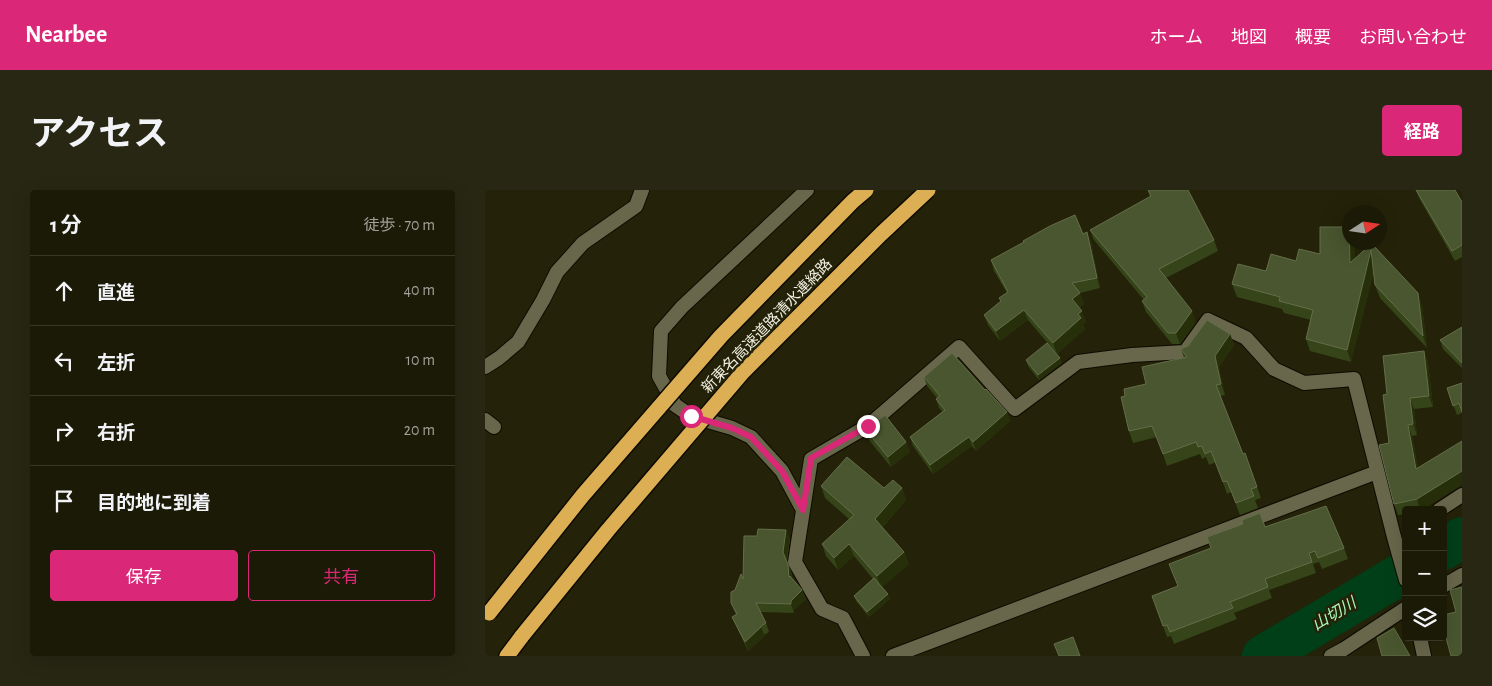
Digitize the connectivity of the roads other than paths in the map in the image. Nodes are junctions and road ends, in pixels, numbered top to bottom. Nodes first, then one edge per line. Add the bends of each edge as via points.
1 (642, 190) edge
2 (807, 190) edge
3 (866, 190) edge
4 (928, 190) edge
5 (485, 367) edge
6 (1377, 472) junction
7 (1462, 496) edge
8 (1446, 506) edge
9 (803, 510) junction
10 (1402, 534) edge
11 (1395, 542) junction
12 (1402, 566) edge
13 (1462, 575) edge
14 (1447, 584) edge
15 (1402, 611) edge
16 (487, 615) edge
17 (1421, 641) edge
18 (507, 656) edge
19 (863, 656) edge
20 (893, 656) edge
21 (1331, 656) edge
22 (1424, 656) edge

1 - 5 street via 636,206 583,243 557,272 518,342
2 - 9 street via 682,307 661,331 659,376 675,405 691,416 751,437 782,471
3 - 16 highway, 新東名高速道路清水連絡路, bridge via 721,336 583,495
4 - 18 highway, 新東名高速道路清水連絡路, bridge via 743,372 608,530
6 - 9 street via 1354,380 1304,383 1274,369 1246,338 1208,320 1185,352 1133,354 1078,362 1015,409 959,347 868,426 811,458
6 - 11 street
6 - 20 street
7 - 8 street
9 - 19 street via 795,562 822,609 843,618
10 - 11 street
11 - 12 street
13 - 14 street
15 - 21 street
17 - 22 street

